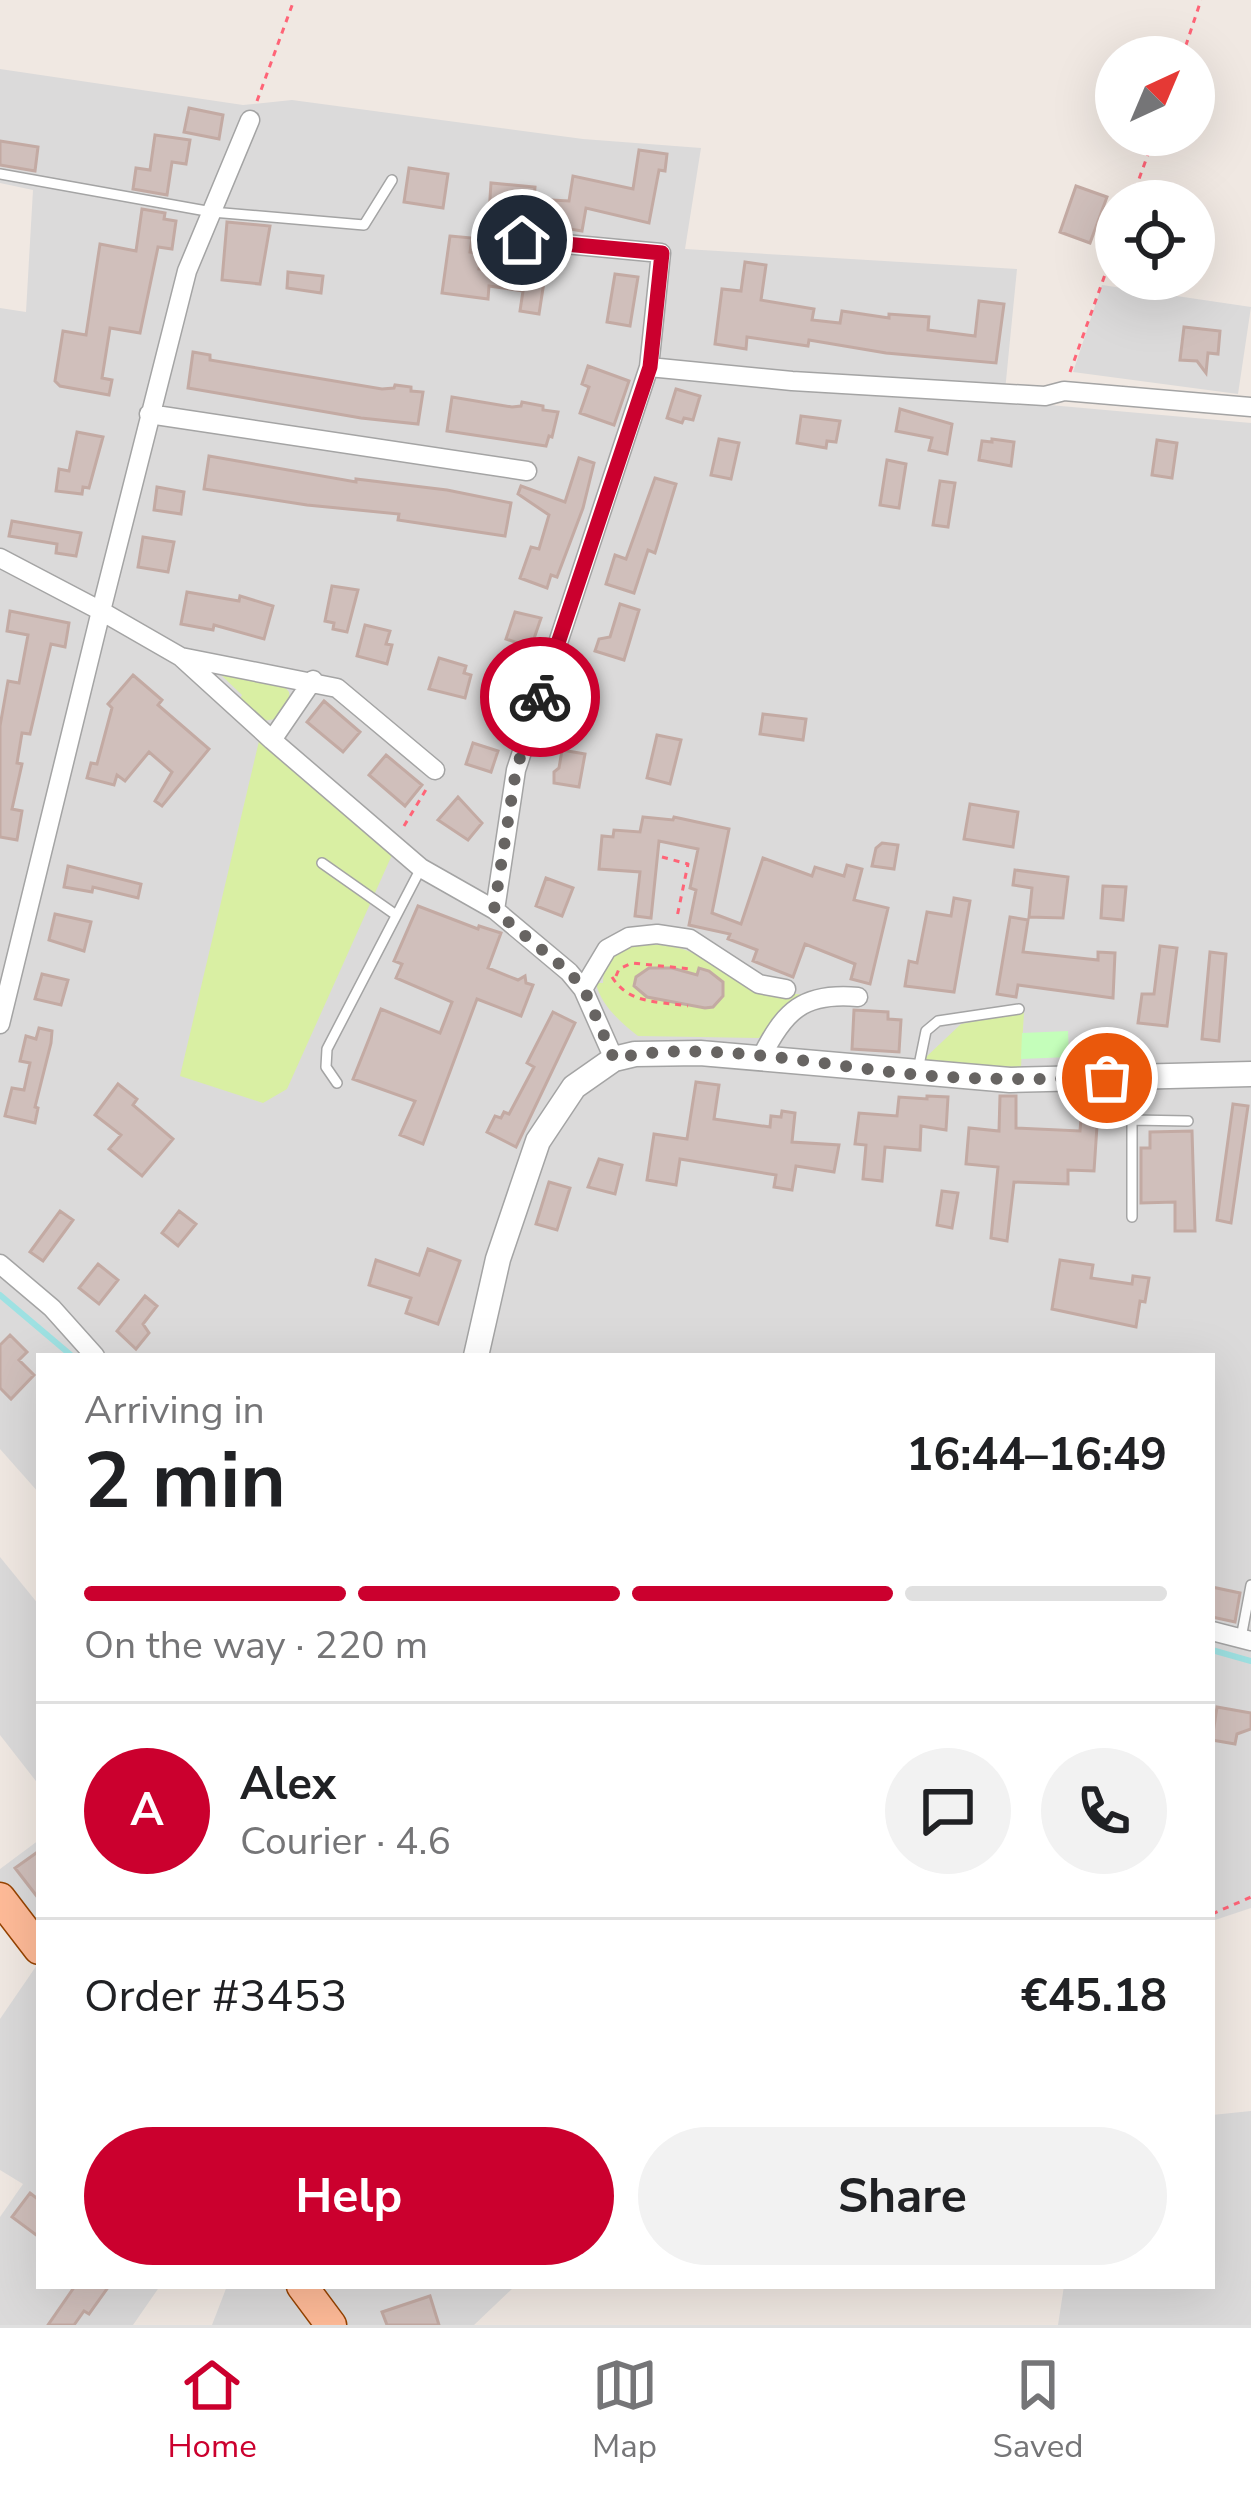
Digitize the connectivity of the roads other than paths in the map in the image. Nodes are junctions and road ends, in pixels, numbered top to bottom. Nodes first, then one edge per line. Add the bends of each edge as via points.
1 (250, 120) road end
2 (0, 175) edge
3 (392, 180) dead end
4 (212, 212) junction
5 (522, 240) dead end
6 (650, 367) junction
7 (1251, 407) edge
8 (149, 414) junction
9 (527, 471) dead end
10 (0, 558) edge
11 (101, 611) junction
12 (181, 656) junction
13 (313, 680) junction
14 (272, 740) junction
15 (435, 770) road end
16 (322, 862) dead end
17 (421, 868) junction
18 (494, 910) junction
19 (397, 915) junction
20 (588, 982) junction
21 (786, 988) dead end
22 (858, 997) dead end
23 (1019, 1009) dead end
24 (0, 1024) edge
25 (761, 1058) junction
26 (614, 1059) junction
27 (1251, 1074) edge
28 (917, 1075) junction
29 (1132, 1077) junction
30 (337, 1083) dead end
31 (1132, 1120) junction
32 (1188, 1121) dead end
33 (1132, 1216) dead end
34 (0, 1264) edge
35 (92, 1353) edge
36 (477, 1353) edge
37 (1251, 1585) edge
38 (1215, 1632) edge
39 (1246, 1639) edge
40 (0, 1898) edge
41 (36, 1944) edge
42 (304, 2289) edge
43 (331, 2325) edge

1 - 4 street
2 - 4 lane
3 - 4 lane via 364,225
4 - 8 street
5 - 6 street via 662,253
6 - 7 street
6 - 18 street via 516,770
8 - 9 street
8 - 11 street
10 - 11 street
11 - 12 street
11 - 24 street
12 - 13 street
12 - 14 street
13 - 14 street
13 - 15 street via 337,688
14 - 17 street
16 - 19 lane
17 - 18 street
17 - 19 lane
18 - 20 street
19 - 30 lane via 327,1049 326,1067
20 - 21 street via 608,949 629,937 672,936 690,939 759,984
20 - 26 street
22 - 25 street via 799,1006 777,1025
23 - 28 lane via 938,1021 926,1031
25 - 26 street
25 - 28 street
26 - 36 street via 574,1087 538,1141
27 - 29 street
28 - 29 street
29 - 31 lane
31 - 32 lane
31 - 33 lane
34 - 35 street
37 - 39 lane
38 - 39 street
40 - 41 main road
42 - 43 main road

